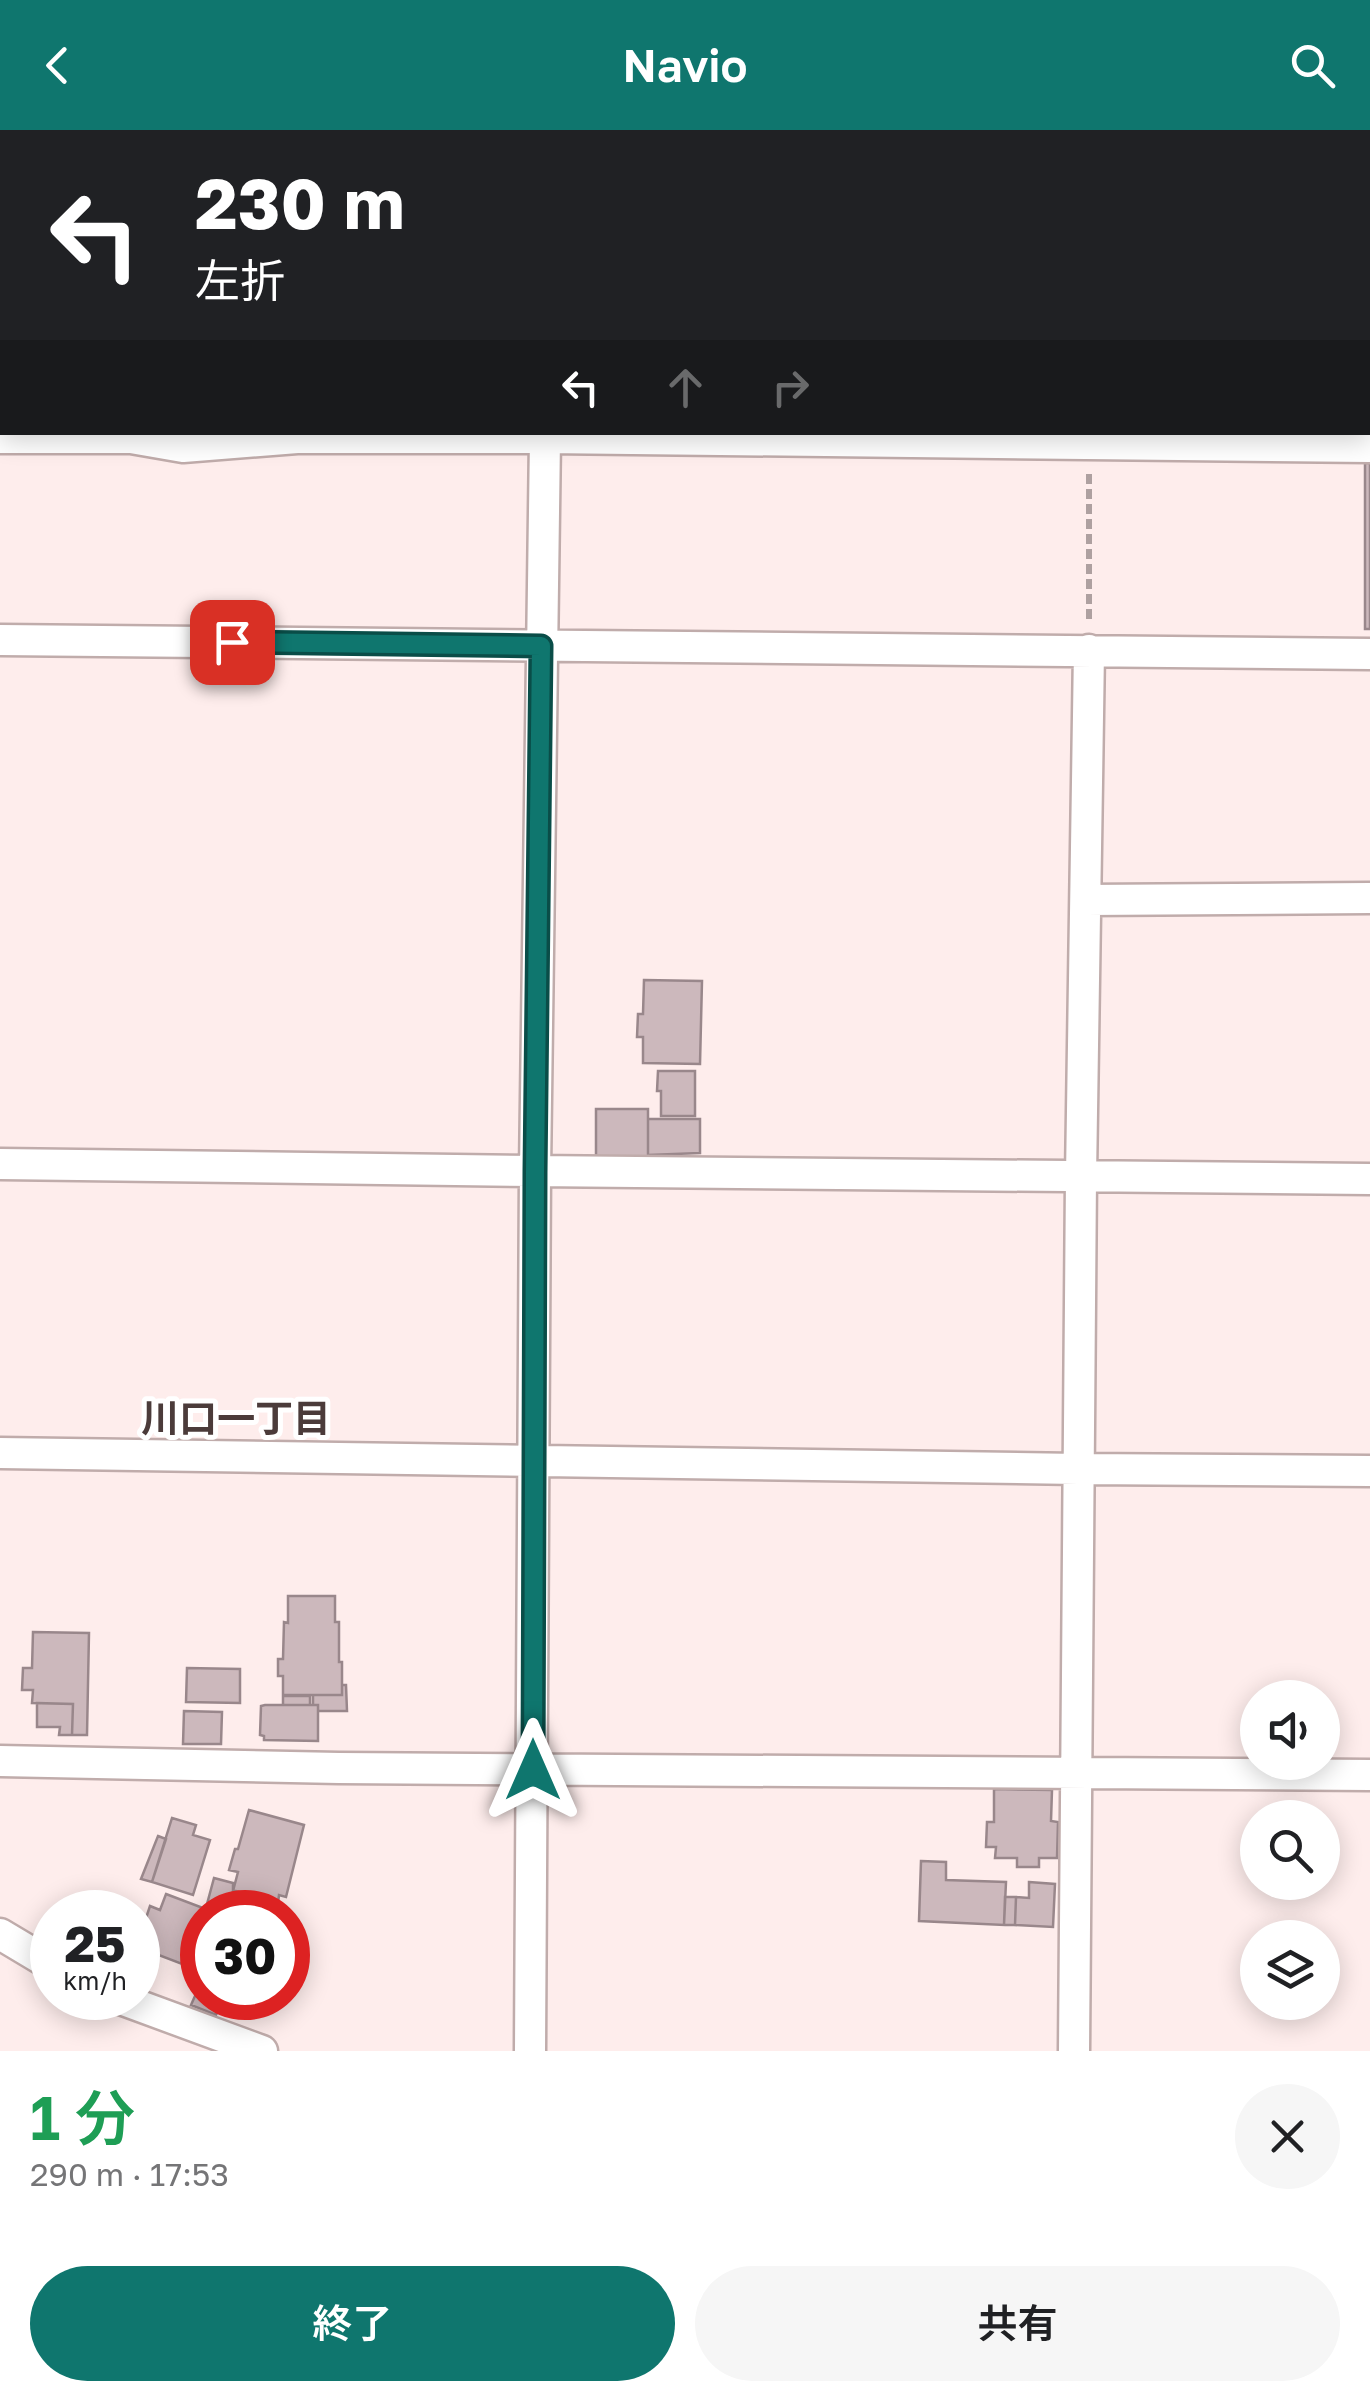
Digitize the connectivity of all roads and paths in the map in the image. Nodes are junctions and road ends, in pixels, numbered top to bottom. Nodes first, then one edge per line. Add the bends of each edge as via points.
1 (297, 435) edge
2 (749, 436) edge
3 (0, 438) edge
4 (546, 438) junction
5 (1089, 445) junction
6 (1370, 447) edge
7 (0, 640) edge
8 (541, 646) junction
9 (1089, 650) junction
10 (1370, 654) edge
11 (1370, 898) edge
12 (1086, 900) junction
13 (0, 1164) edge
14 (535, 1172) junction
15 (1080, 1178) junction
16 (1370, 1179) edge
17 (0, 1453) edge
18 (534, 1460) junction
19 (1078, 1469) junction
20 (1370, 1470) edge
21 (0, 1761) edge
22 (533, 1770) junction
23 (1075, 1771) junction
24 (1370, 1775) edge
25 (0, 1934) edge
26 (30, 1952) edge
27 (160, 2013) edge
28 (262, 2051) edge
29 (530, 2051) edge
30 (1074, 2051) edge

1 - 3 street via 183,448 131,438
1 - 4 street
2 - 4 street
2 - 5 street
4 - 8 street
5 - 6 street
5 - 9 path
7 - 8 street
8 - 9 street
8 - 14 street
9 - 10 street
9 - 12 street
11 - 12 street
12 - 15 street
13 - 14 street
14 - 15 street
14 - 18 street
15 - 16 street
15 - 19 street
17 - 18 street
18 - 19 street
18 - 22 street
19 - 20 street
19 - 23 street
21 - 22 street
22 - 23 street
22 - 29 street
23 - 24 street
23 - 30 street
25 - 26 street
27 - 28 street

